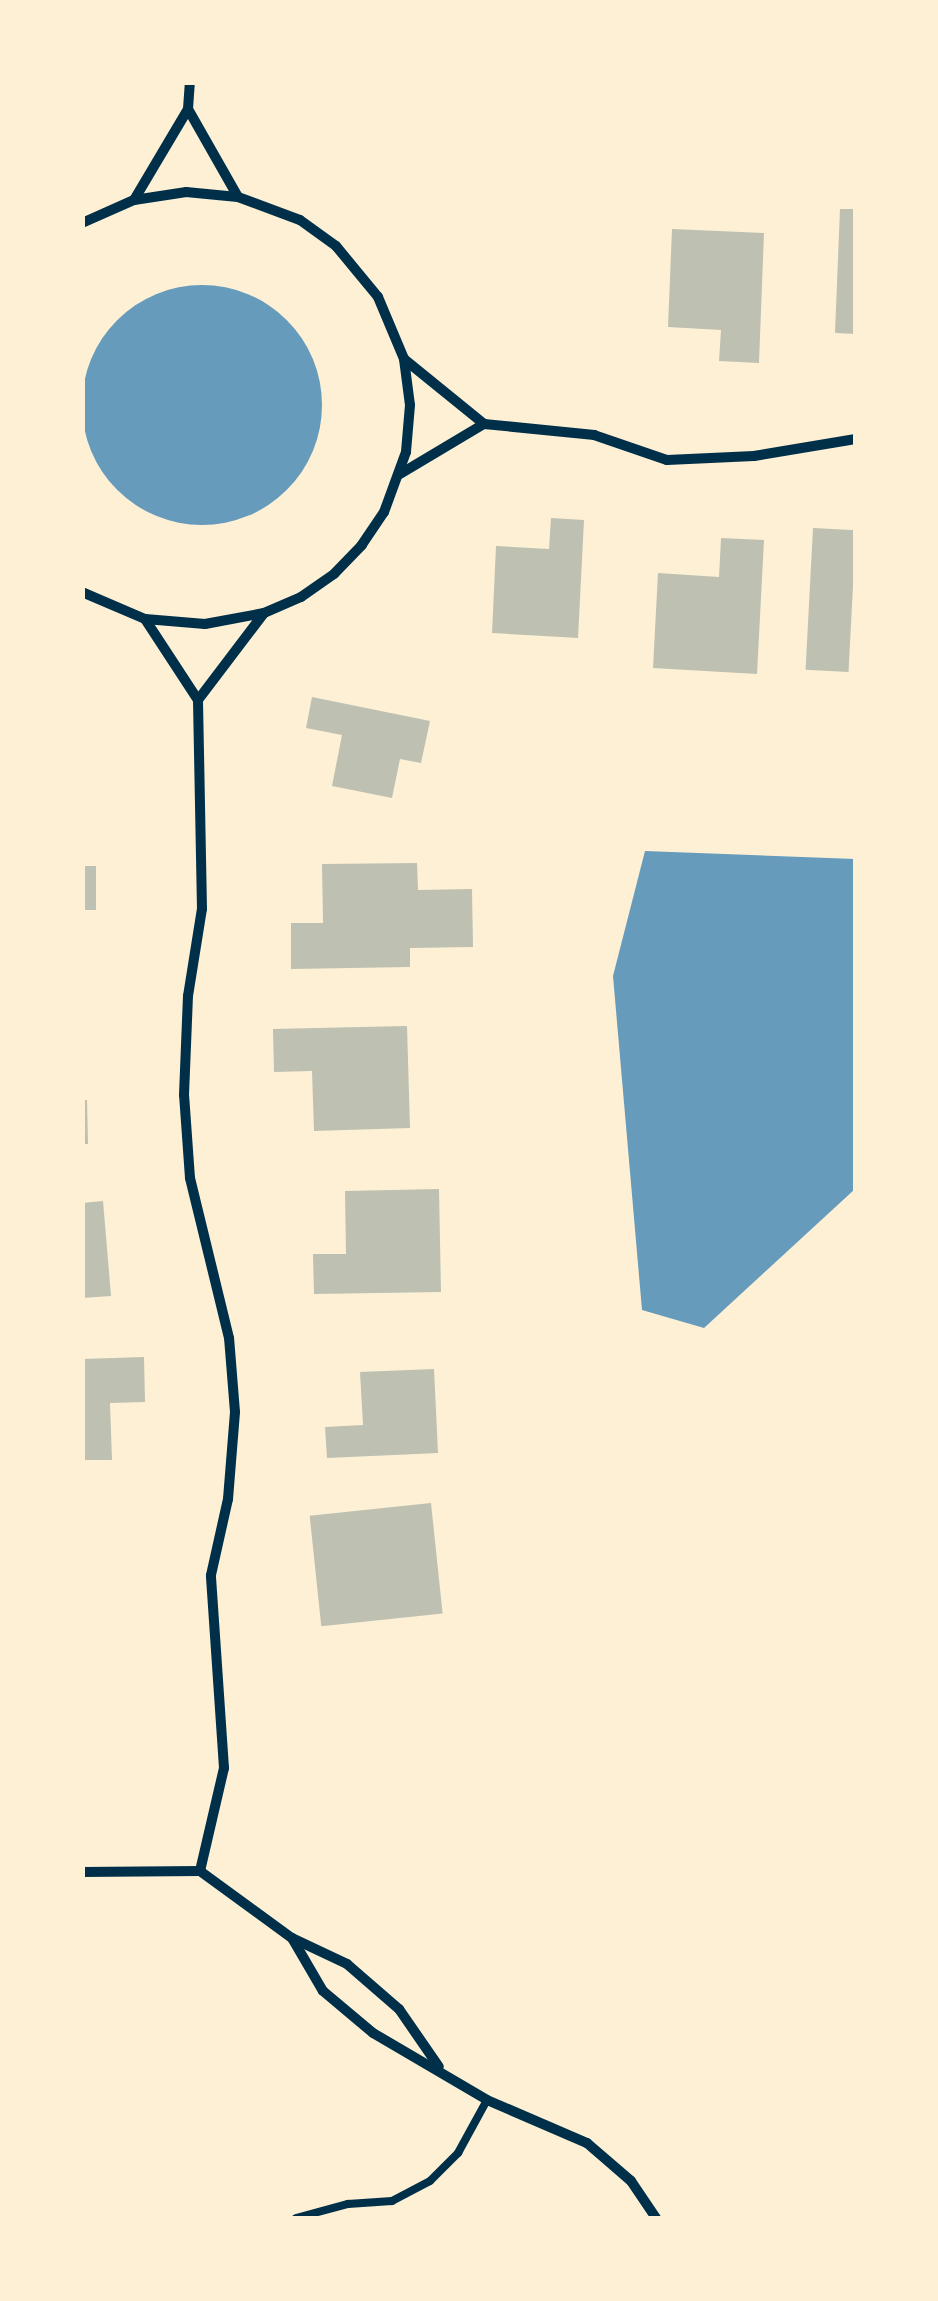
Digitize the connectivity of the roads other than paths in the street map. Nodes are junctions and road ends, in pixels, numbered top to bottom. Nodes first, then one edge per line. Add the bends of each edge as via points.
1 (190, 82) edge
2 (188, 109) junction
3 (238, 197) junction
4 (134, 200) junction
5 (82, 223) edge
6 (404, 359) junction
7 (484, 424) junction
8 (856, 438) edge
9 (400, 474) junction
10 (82, 592) edge
11 (264, 613) junction
12 (145, 618) junction
13 (198, 700) junction
14 (200, 1871) junction
15 (82, 1872) edge
16 (292, 1938) junction
17 (442, 2070) junction
18 (487, 2100) junction
19 (296, 2218) edge
20 (656, 2218) edge

1 - 2 street
2 - 3 street
2 - 4 street
3 - 4 street via 186,192
3 - 6 street via 300,220 336,246 378,297
4 - 5 street
6 - 7 street
6 - 9 street via 410,428
7 - 8 street via 594,435 667,460 754,456
7 - 9 street
9 - 11 street via 362,545 323,582
10 - 12 street
11 - 12 street via 205,624
11 - 13 street
12 - 13 street
13 - 14 street via 202,909 188,996 184,1095 190,1178 229,1338 235,1412 228,1500 211,1575 224,1768
14 - 15 street
14 - 16 street
16 - 17 street via 372,1984 399,2009
16 - 17 street via 324,1991 373,2033
17 - 18 street
18 - 19 lane via 458,2154 430,2181 392,2201
18 - 20 street via 586,2144 631,2181

